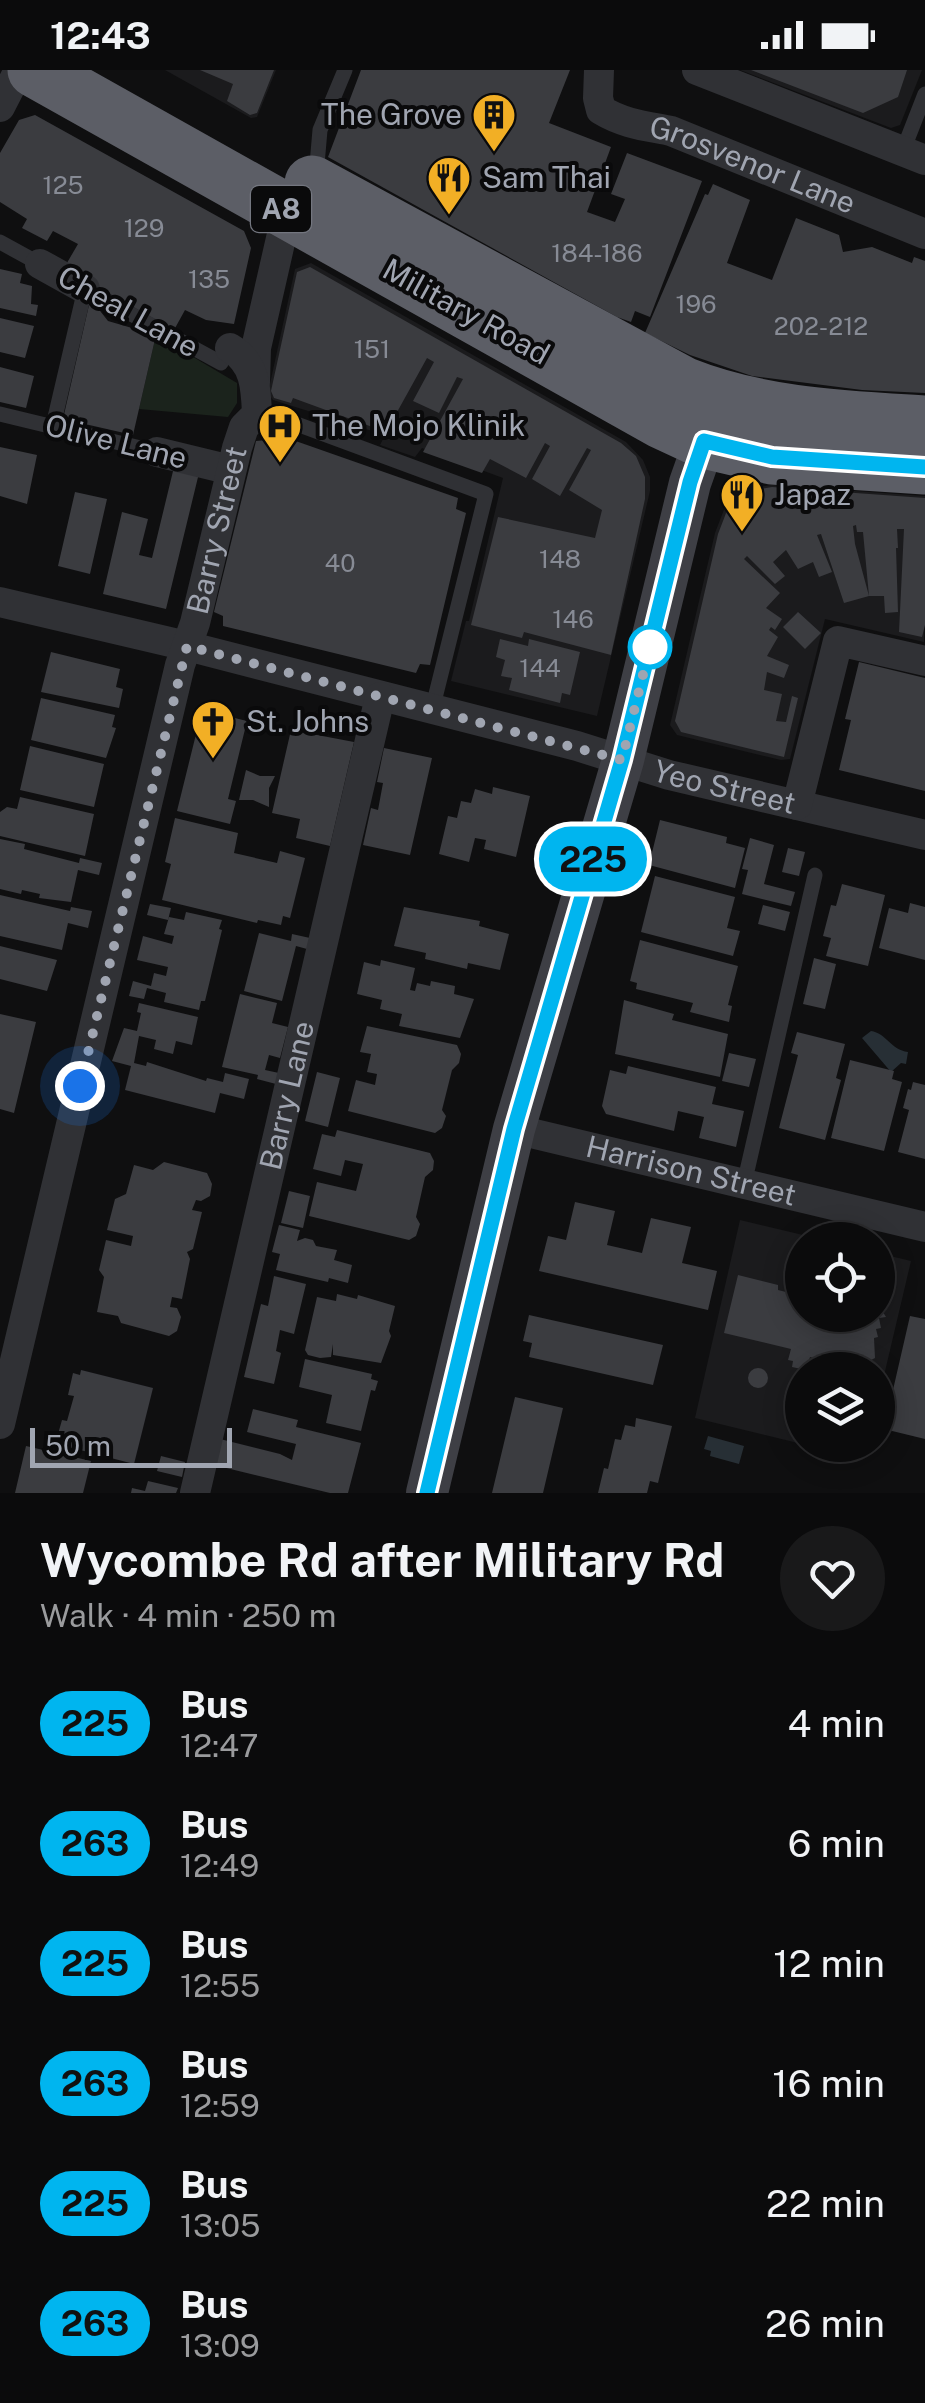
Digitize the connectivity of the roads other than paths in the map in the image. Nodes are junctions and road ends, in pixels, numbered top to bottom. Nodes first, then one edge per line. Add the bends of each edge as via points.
1 (19, 70) edge
2 (35, 70) edge
3 (103, 70) edge
4 (345, 70) edge
5 (697, 70) edge
6 (605, 75) edge
7 (925, 94) edge
8 (0, 107) edge
9 (914, 156) edge
10 (304, 200) junction
11 (925, 234) edge
12 (0, 242) edge
13 (40, 264) joint
14 (85, 288) junction
15 (226, 356) joint
16 (255, 382) junction
17 (0, 414) edge
18 (257, 414) junction
19 (712, 420) junction
20 (925, 422) edge
21 (53, 426) junction
22 (157, 452) joint
23 (925, 467) edge
24 (231, 470) junction
25 (0, 602) edge
26 (187, 646) junction
27 (925, 662) edge
28 (380, 697) junction
29 (432, 710) junction
30 (622, 760) junction
31 (797, 805) junction
32 (925, 835) edge
33 (815, 874) dead end
34 (514, 1129) junction
35 (744, 1184) junction
36 (925, 1227) edge
37 (0, 1424) edge
38 (195, 1493) edge
39 (427, 1493) edge

1 - 8 street
2 - 10 highway, Military Road / A8
3 - 10 highway, Military Road / A8
4 - 10 lane via 320,130
5 - 9 street
6 - 11 street, Grosvenor Lane via 598,98 612,116 671,131
7 - 9 lane
10 - 16 street, Barry Street via 256,348
10 - 19 highway, Military Road / A8 via 661,421
12 - 13 lane, Cheal Lane
13 - 14 street, Cheal Lane
14 - 15 lane, Cheal Lane
14 - 21 lane
15 - 16 street, Cheal Lane
16 - 18 street, Barry Street
17 - 21 lane, Olive Lane
18 - 24 street, Barry Street via 244,427
18 - 29 lane via 486,494
19 - 20 highway, Military Road / A8 via 763,409
19 - 23 highway, Military Road / A8 via 772,457
19 - 30 street via 690,482
21 - 22 lane, Olive Lane
22 - 24 street, Olive Lane
24 - 26 street, Barry Street
25 - 26 street, Yeo Street
26 - 28 street, Yeo Street
26 - 37 street, Barry Street
27 - 31 street via 838,641
28 - 29 street, Yeo Street
28 - 38 street, Barry Lane
29 - 30 street, Yeo Street
30 - 31 street, Yeo Street
30 - 34 street
31 - 32 street, Yeo Street
33 - 35 lane
34 - 35 street, Harrison Street
34 - 39 street
35 - 36 street, Harrison Street

